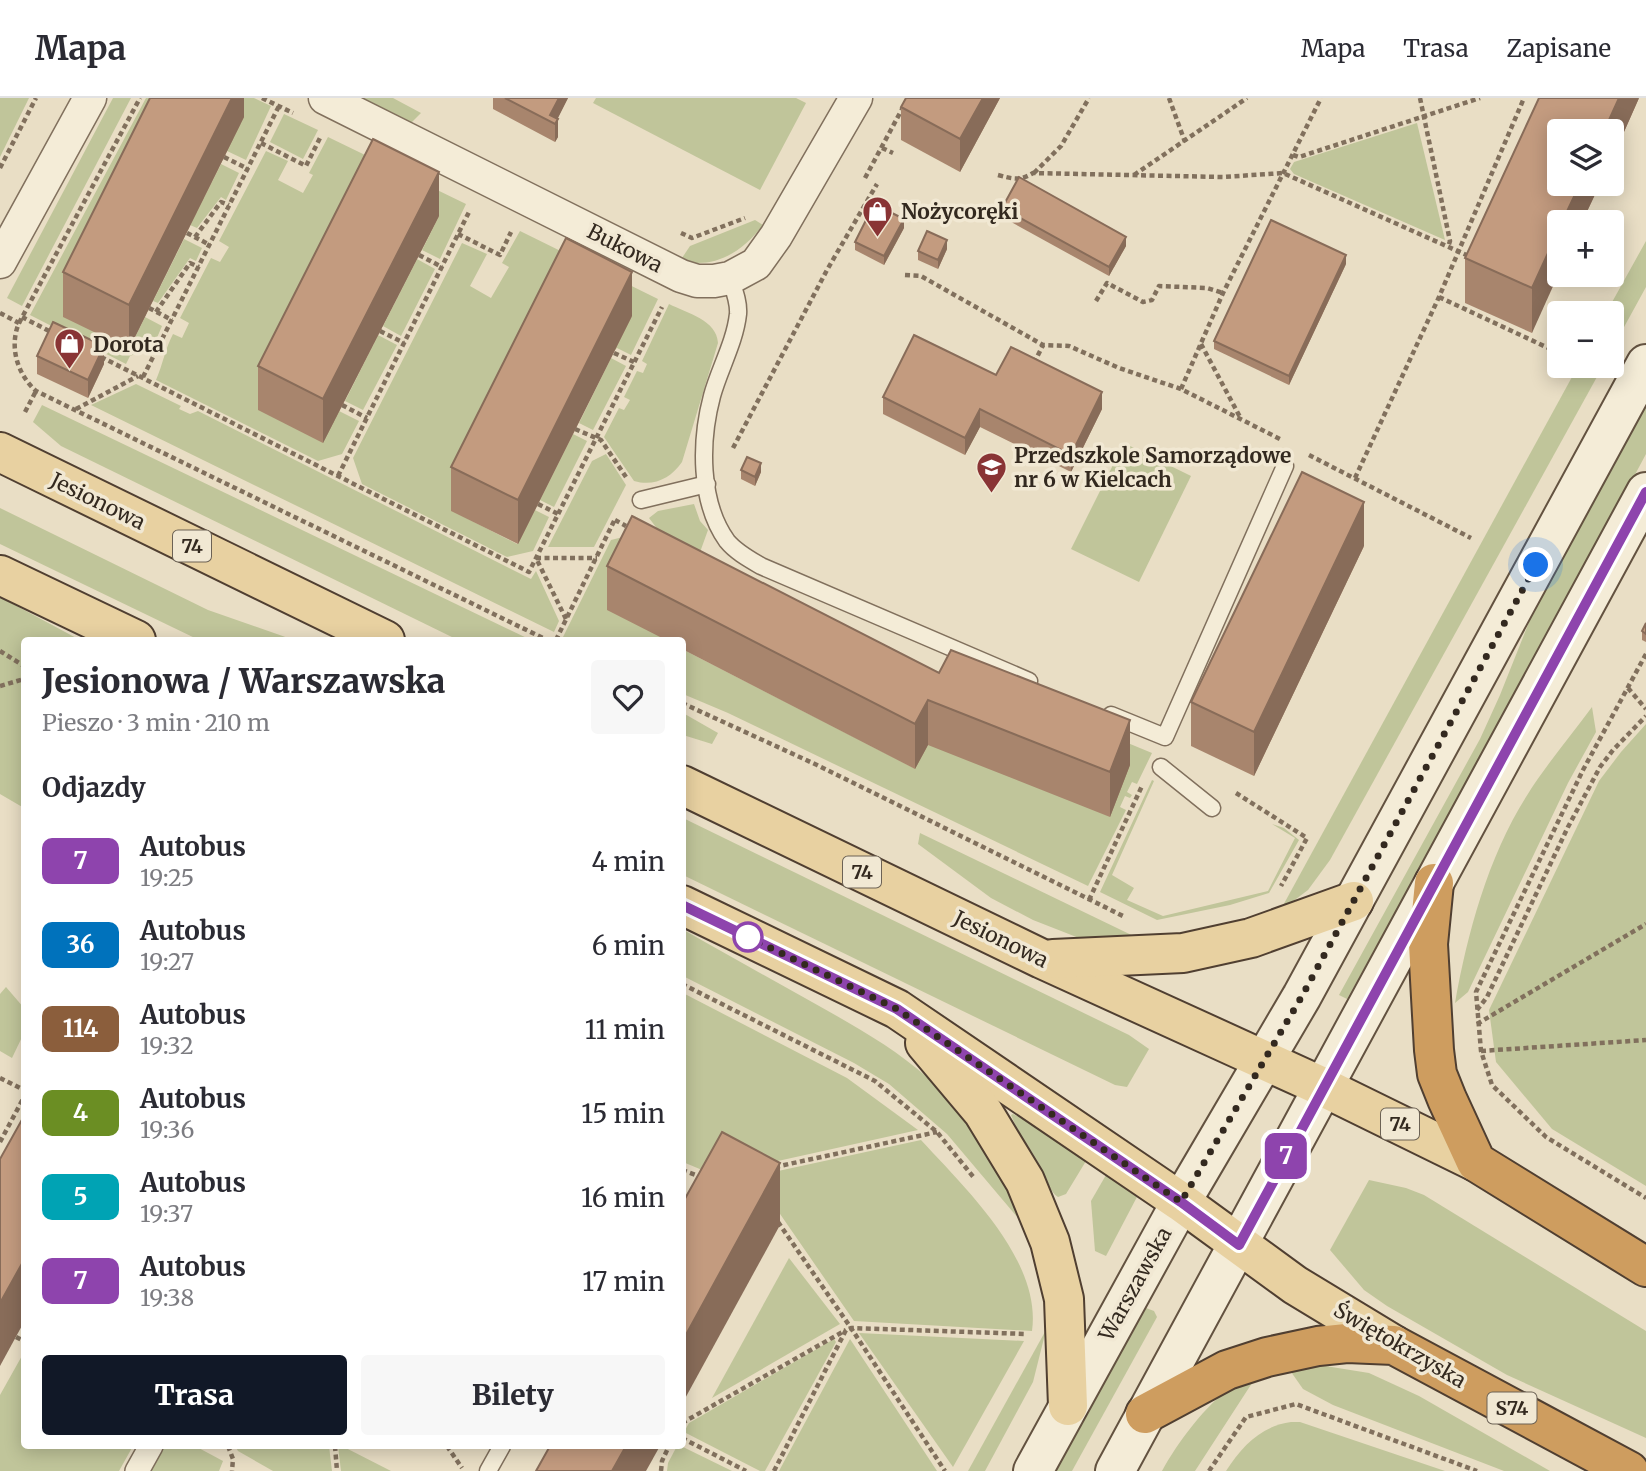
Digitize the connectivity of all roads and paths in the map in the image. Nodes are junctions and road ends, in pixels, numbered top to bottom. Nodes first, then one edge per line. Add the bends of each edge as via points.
1 (36, 98) edge
2 (90, 98) edge
3 (140, 98) edge
4 (856, 98) edge
5 (1089, 98) edge
6 (1169, 98) edge
7 (1247, 98) edge
8 (1321, 98) edge
9 (1420, 98) edge
10 (1480, 98) edge
11 (1524, 98) edge
12 (907, 99) edge
13 (912, 104) edge
14 (279, 106) dead end
15 (325, 113) edge
16 (1423, 117) junction
17 (1185, 142) junction
18 (261, 143) junction
19 (882, 148) junction
20 (893, 153) dead end
21 (1293, 155) junction
22 (224, 157) edge
23 (0, 168) edge
24 (248, 169) junction
25 (1033, 173) junction
26 (1283, 173) junction
27 (1492, 173) junction
28 (998, 175) dead end
29 (1133, 176) junction
30 (865, 178) dead end
31 (1503, 178) edge
32 (877, 184) dead end
33 (229, 205) junction
34 (754, 215) dead end
35 (466, 219) dead end
36 (515, 224) dead end
37 (679, 232) dead end
38 (187, 233) edge
39 (458, 234) junction
40 (194, 237) junction
41 (210, 245) junction
42 (1448, 247) junction
43 (1459, 252) junction
44 (419, 255) edge
45 (1474, 258) edge
46 (0, 262) edge
47 (199, 267) junction
48 (442, 267) junction
49 (905, 275) dead end
50 (730, 278) junction
51 (1227, 285) junction
52 (1234, 288) dead end
53 (1223, 293) junction
54 (1439, 297) junction
55 (666, 299) dead end
56 (1096, 301) dead end
57 (149, 308) edge
58 (156, 312) junction
59 (0, 313) edge
60 (22, 317) junction
61 (172, 320) junction
62 (19, 323) junction
63 (380, 331) edge
64 (57, 335) edge
65 (404, 343) junction
66 (1201, 343) junction
67 (1044, 345) junction
68 (1547, 347) edge
69 (92, 352) edge
70 (614, 353) edge
71 (634, 362) junction
72 (1646, 364) edge
73 (1028, 373) edge
74 (140, 377) junction
75 (1181, 389) junction
76 (36, 391) junction
77 (342, 405) edge
78 (75, 410) junction
79 (25, 412) dead end
80 (367, 418) junction
81 (1240, 418) junction
82 (575, 429) edge
83 (596, 438) junction
84 (1288, 444) dead end
85 (1298, 450) dead end
86 (0, 452) edge
87 (1285, 466) dead end
88 (338, 476) junction
89 (1355, 478) junction
90 (627, 479) dead end
91 (708, 490) junction
92 (1646, 492) edge
93 (640, 500) dead end
94 (538, 504) edge
95 (619, 512) dead end
96 (558, 514) junction
97 (1471, 538) dead end
98 (536, 558) junction
99 (597, 558) junction
100 (0, 575) edge
101 (566, 620) junction
102 (130, 637) edge
103 (380, 637) edge
104 (541, 637) edge
105 (558, 637) edge
106 (0, 652) edge
107 (1646, 654) edge
108 (21, 664) edge
109 (21, 680) edge
110 (0, 686) edge
111 (1044, 688) edge
112 (1628, 688) junction
113 (686, 705) edge
114 (1092, 708) edge
115 (1646, 709) edge
116 (1646, 716) edge
117 (1154, 771) joint
118 (686, 787) edge
119 (1212, 808) dead end
120 (1270, 815) dead end
121 (1434, 883) junction
122 (1278, 892) dead end
123 (1088, 900) junction
124 (1354, 901) junction
125 (686, 907) edge
126 (1135, 922) dead end
127 (1646, 924) edge
128 (1042, 959) junction
129 (686, 986) edge
130 (897, 1009) junction
131 (1477, 1011) junction
132 (1477, 1024) junction
133 (1646, 1040) edge
134 (1480, 1051) junction
135 (1263, 1061) junction
136 (0, 1078) edge
137 (1323, 1087) junction
138 (21, 1088) edge
139 (21, 1108) edge
140 (937, 1132) junction
141 (0, 1142) edge
142 (1476, 1163) junction
143 (763, 1170) edge
144 (686, 1172) edge
145 (710, 1181) edge
146 (980, 1185) dead end
147 (1646, 1198) edge
148 (1181, 1202) junction
149 (776, 1219) dead end
150 (1239, 1245) junction
151 (1646, 1268) edge
152 (849, 1329) junction
153 (1035, 1335) dead end
154 (16, 1337) edge
155 (21, 1340) edge
156 (1394, 1345) junction
157 (1068, 1406) junction
158 (1146, 1414) junction
159 (686, 1421) edge
160 (686, 1440) edge
161 (149, 1449) edge
162 (229, 1449) edge
163 (335, 1449) edge
164 (449, 1449) edge
165 (500, 1449) edge
166 (662, 1449) edge
167 (668, 1449) edge
168 (666, 1452) junction
169 (137, 1471) edge
170 (232, 1471) edge
171 (337, 1471) edge
172 (463, 1471) edge
173 (488, 1471) edge
174 (661, 1471) edge
175 (746, 1471) edge
176 (774, 1471) edge
177 (945, 1471) edge
178 (1033, 1471) edge
179 (1115, 1471) edge
180 (1209, 1471) edge
181 (1477, 1471) edge
182 (1629, 1471) edge

1 - 23 path
2 - 46 street
3 - 60 path
4 - 50 street, Bukowa via 767,250 756,264
5 - 25 path via 1061,146
6 - 17 path
7 - 17 path
8 - 21 path
9 - 16 path
10 - 16 path
11 - 27 path
12 - 13 path
12 - 19 path
14 - 18 path
15 - 18 path via 306,166
15 - 50 street, Bukowa via 681,276 697,281
16 - 21 path via 1299,157
16 - 42 path
17 - 29 path
18 - 24 path
19 - 20 path
19 - 30 path
21 - 26 path
22 - 24 path
24 - 33 path
25 - 28 path via 1017,180
25 - 29 path
26 - 29 path
26 - 42 path
26 - 51 path
27 - 31 path
27 - 43 path
32 - 91 path
33 - 40 path via 221,202
33 - 41 path
34 - 37 path via 692,238
35 - 39 path
36 - 39 path via 500,255
38 - 40 path
39 - 48 path
40 - 41 path
41 - 47 path
42 - 43 path
43 - 45 path
43 - 54 path
44 - 48 path
47 - 58 path via 190,263
47 - 61 path
48 - 65 path
49 - 67 path via 922,275
50 - 91 lane via 738,315 709,411
51 - 52 path
51 - 53 path
53 - 56 path via 1159,286 1152,300 1143,302 1107,283
53 - 66 path
54 - 68 path
54 - 89 path
55 - 71 path
57 - 58 path
58 - 61 path
59 - 62 path
60 - 62 path
60 - 64 path
61 - 74 path
62 - 76 path via 14,336 18,364
63 - 65 path
65 - 80 path
66 - 75 path
66 - 81 path
67 - 73 path
67 - 75 path via 1069,346
69 - 74 path
70 - 71 path
71 - 83 path
72 - 124 main road, Warszawska
74 - 78 path
74 - 88 path
75 - 81 path
76 - 78 path
76 - 79 path
77 - 80 path
78 - 104 path
80 - 88 path
81 - 84 path
82 - 83 path
83 - 90 path
83 - 96 path
85 - 89 path
86 - 103 main road, Jesionowa / 74
87 - 114 lane via 1165,737
88 - 98 path via 529,572
89 - 97 path
91 - 93 lane
91 - 111 lane via 728,542 749,560
92 - 121 main road
94 - 96 path
95 - 99 path
96 - 98 path
98 - 99 path
98 - 101 path
99 - 101 path
100 - 102 main road
101 - 105 path
106 - 108 path
107 - 112 path
109 - 110 path
112 - 115 path
112 - 131 path via 1583,770 1476,992
113 - 123 path
116 - 131 path via 1600,767
117 - 119 lane
117 - 123 path
118 - 128 main road, Jesionowa / 74
120 - 122 path via 1307,838
121 - 137 main road
121 - 142 highway via 1428,944 1436,1062
123 - 126 path
124 - 128 main road via 1251,938 1183,953
124 - 135 main road, Warszawska
125 - 130 main road
127 - 132 path
128 - 135 main road, Jesionowa / 74
129 - 140 path via 875,1081
130 - 148 main road
130 - 157 main road via 983,1112 1025,1181 1049,1242 1064,1299
131 - 132 path
132 - 134 path
133 - 134 path
134 - 147 path via 1492,1085 1546,1137
135 - 137 main road, Jesionowa / 74
135 - 148 main road, Warszawska
136 - 138 path
137 - 142 main road, 74
137 - 150 main road
139 - 141 path
140 - 143 path
140 - 146 path
142 - 151 highway
144 - 145 path
148 - 150 main road, Świętokrzyska
148 - 157 main road, Warszawska
149 - 152 path
150 - 156 main road, Świętokrzyska
150 - 158 main road
152 - 153 path
152 - 159 path
152 - 176 path
152 - 177 path
154 - 155 path
156 - 158 highway via 1347,1343 1290,1350 1227,1370
156 - 182 highway, Świętokrzyska / S74
157 - 178 main road, Warszawska
158 - 179 main road
160 - 175 path
161 - 169 street
162 - 170 path
163 - 171 path
164 - 172 path
165 - 173 lane
166 - 168 path
167 - 168 path
168 - 174 path
180 - 181 path via 1246,1417 1296,1404

